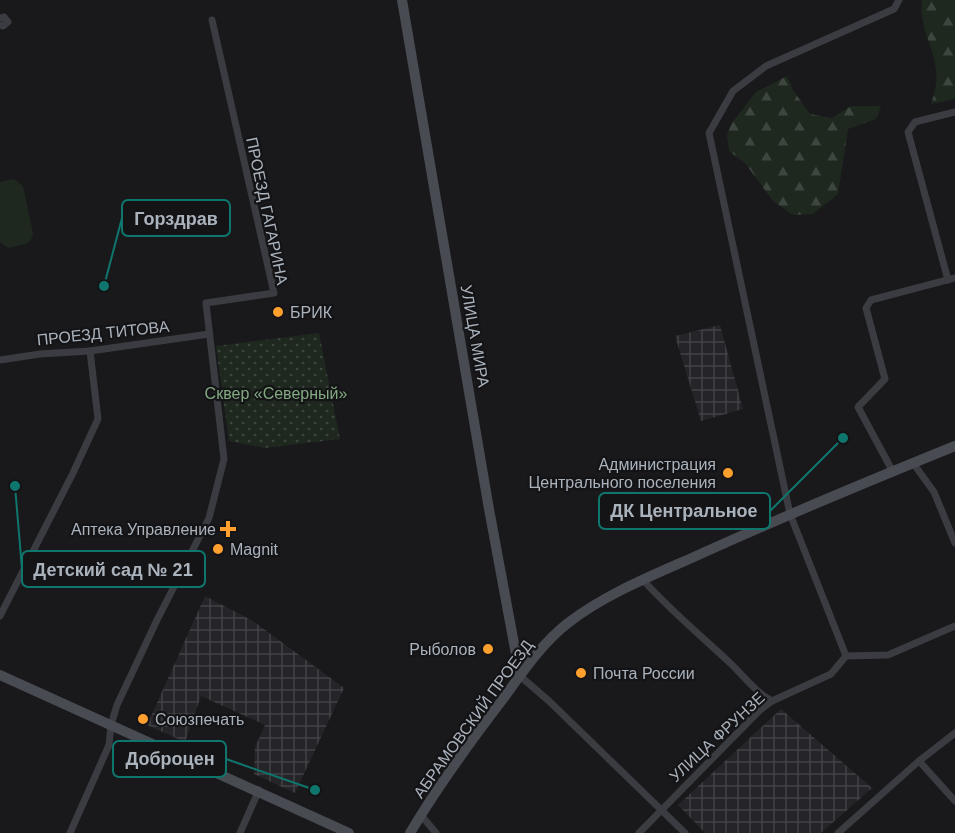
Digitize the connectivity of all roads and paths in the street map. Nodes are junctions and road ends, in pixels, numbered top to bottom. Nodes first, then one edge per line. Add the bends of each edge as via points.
1 (402, 0) edge
2 (899, 0) edge
3 (0, 18) edge
4 (212, 20) dead end
5 (0, 25) edge
6 (955, 112) edge
7 (951, 279) edge
8 (209, 334) junction
9 (90, 351) junction
10 (0, 360) edge
11 (955, 446) edge
12 (913, 463) junction
13 (893, 472) junction
14 (790, 514) junction
15 (955, 543) edge
16 (644, 580) junction
17 (0, 616) edge
18 (955, 626) edge
19 (846, 656) junction
20 (0, 675) edge
21 (520, 676) junction
22 (772, 702) junction
23 (111, 725) junction
24 (955, 733) edge
25 (919, 761) junction
26 (259, 790) junction
27 (955, 801) edge
28 (662, 810) junction
29 (421, 815) junction
30 (70, 833) edge
31 (240, 833) edge
32 (349, 833) edge
33 (410, 833) edge
34 (436, 833) edge
35 (639, 833) edge
36 (686, 833) edge
37 (838, 833) edge

1 - 21 street, УЛИЦА МИРА
2 - 14 street via 894,9 766,66 734,92 709,133
3 - 5 street via 8,22
4 - 8 street, ПРОЕЗД ГАГАРИНА via 274,293 206,303
6 - 7 street via 915,123 908,132
7 - 13 street via 871,300 866,308 885,379 858,407
8 - 9 street, ПРОЕЗД ТИТОВА
8 - 23 street, ПРОЕЗД ГАГАРИНА via 222,469 209,518 157,620
9 - 10 street, ПРОЕЗД ТИТОВА
9 - 17 street via 98,419
11 - 12 street, АБРАМОВСКИЙ ПРОЕЗД
12 - 13 street, АБРАМОВСКИЙ ПРОЕЗД
12 - 15 street via 934,492
13 - 14 street, АБРАМОВСКИЙ ПРОЕЗД
14 - 16 street, АБРАМОВСКИЙ ПРОЕЗД
14 - 19 street
16 - 21 street, АБРАМОВСКИЙ ПРОЕЗД via 567,624
16 - 22 street via 667,607
18 - 19 street via 888,656
19 - 22 street, УЛИЦА ФРУНЗЕ via 831,674
20 - 23 street
21 - 28 street
21 - 29 street, АБРАМОВСКИЙ ПРОЕЗД
22 - 28 street, УЛИЦА ФРУНЗЕ
23 - 26 street
23 - 30 street, ПРОЕЗД ГАГАРИНА via 109,744
24 - 25 street
25 - 27 street
25 - 37 street
26 - 31 street
26 - 32 street
28 - 35 street, УЛИЦА ФРУНЗЕ
28 - 36 street
29 - 33 street, АБРАМОВСКИЙ ПРОЕЗД
29 - 34 street

